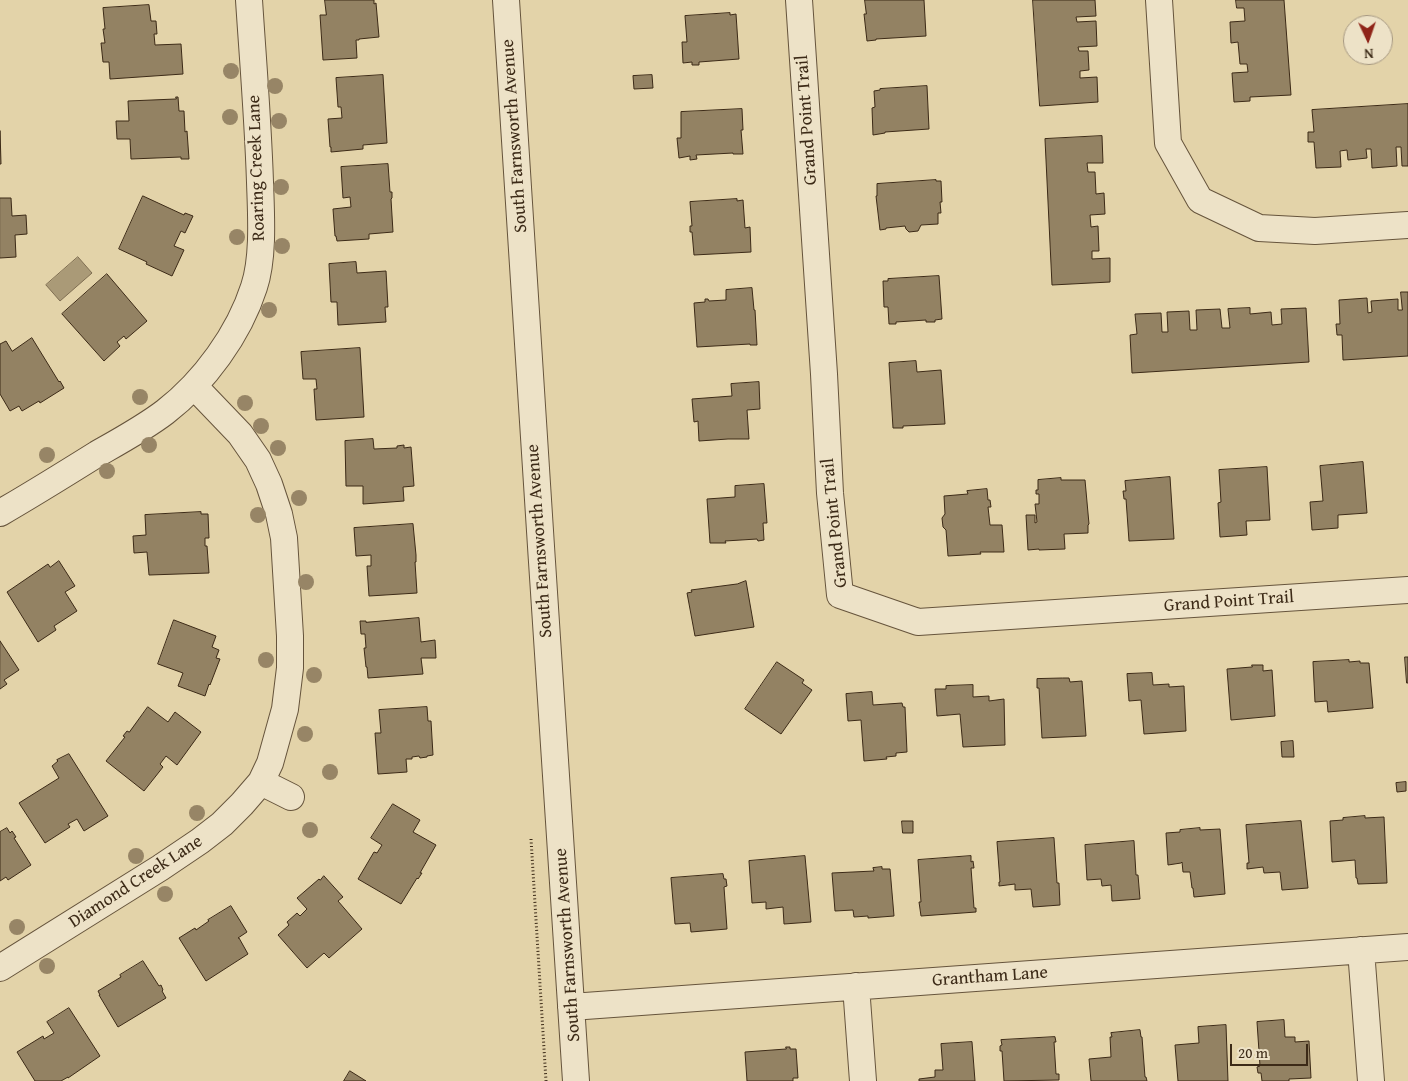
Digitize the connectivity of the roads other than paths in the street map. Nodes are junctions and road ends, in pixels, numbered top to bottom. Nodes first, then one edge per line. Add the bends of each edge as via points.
1 (249, 0) edge
2 (506, 0) edge
3 (799, 0) edge
4 (1159, 0) edge
5 (1408, 225) edge
6 (194, 386) junction
7 (0, 513) edge
8 (1408, 590) edge
9 (261, 782) junction
10 (291, 797) dead end
11 (1408, 947) edge
12 (1361, 950) junction
13 (0, 968) edge
14 (856, 986) junction
15 (571, 1007) junction
16 (576, 1081) edge
17 (863, 1081) edge
18 (1371, 1081) edge

1 - 6 street, Roaring Creek Lane via 260,173 260,253 254,286 240,322 216,360
2 - 15 street, South Farnsworth Avenue
3 - 8 street, Grand Point Trail via 830,494 840,595 918,622
4 - 5 street via 1168,143 1200,200 1259,228 1315,231
6 - 7 street, Roaring Creek Lane via 165,412
6 - 9 street, Diamond Creek Lane via 240,434 258,460 279,514 284,538 290,668 281,729
9 - 10 street
9 - 13 street, Diamond Creek Lane via 222,824 200,841
11 - 12 street, Grantham Lane
12 - 14 street, Grantham Lane
12 - 18 street
14 - 15 street, Grantham Lane
14 - 17 street
15 - 16 street, South Farnsworth Avenue

